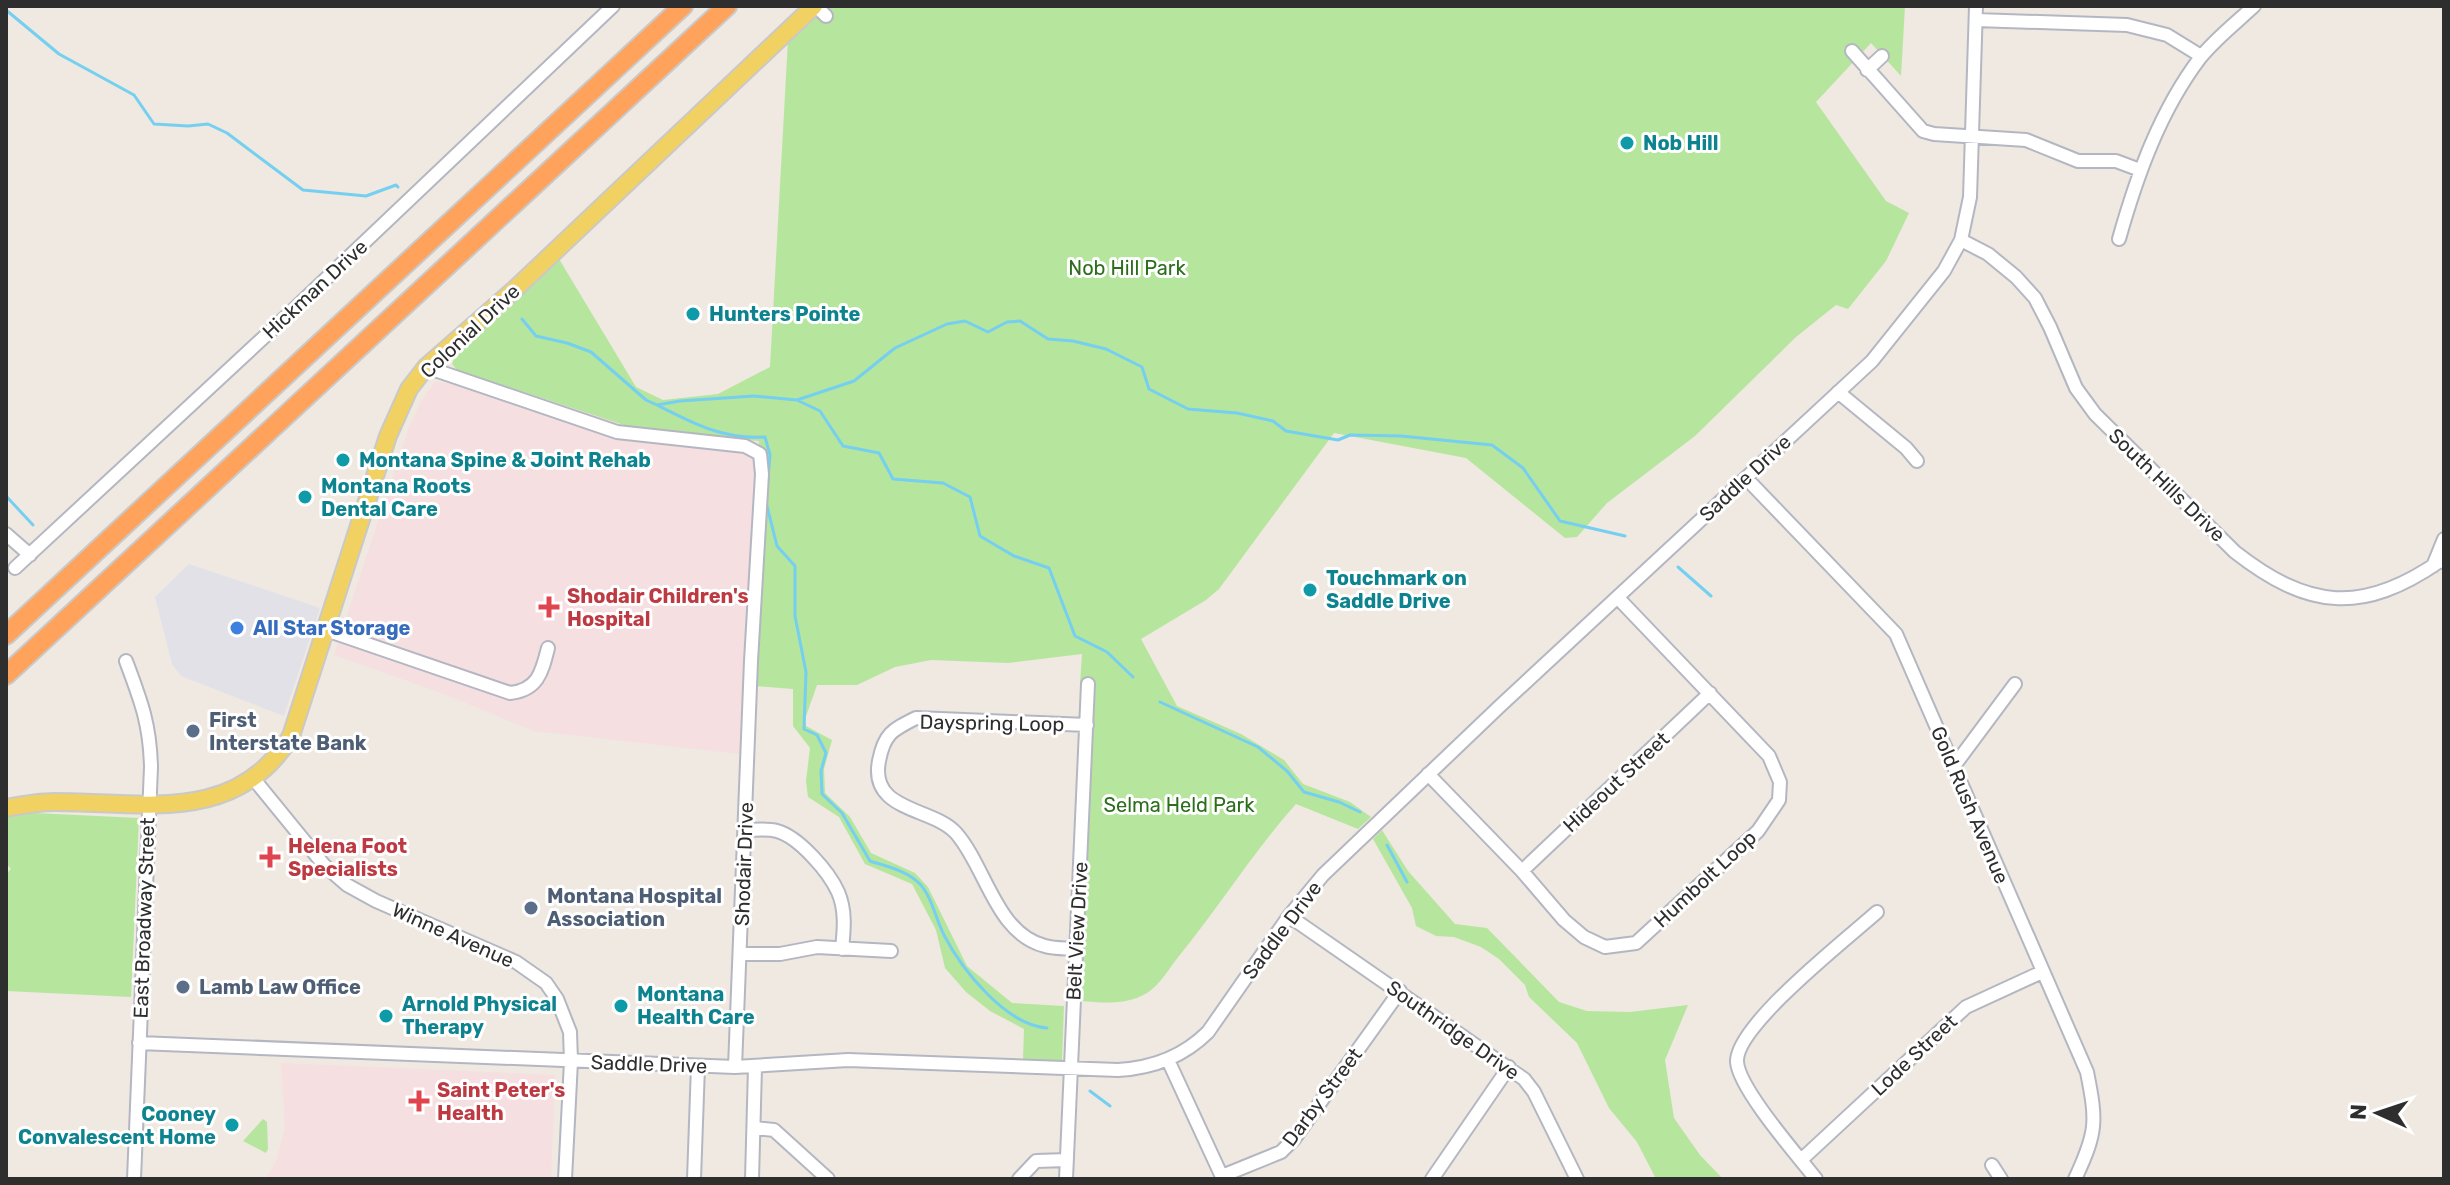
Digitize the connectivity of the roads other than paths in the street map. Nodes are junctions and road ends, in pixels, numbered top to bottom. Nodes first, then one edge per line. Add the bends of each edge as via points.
1 (613, 6) edge
2 (683, 6) edge
3 (727, 6) edge
4 (1976, 6) edge
5 (2254, 6) edge
6 (819, 9) edge
7 (1976, 20) junction
8 (1852, 51) dead end
9 (1882, 56) dead end
10 (2201, 56) junction
11 (1867, 70) junction
12 (1972, 136) junction
13 (2140, 170) junction
14 (2119, 239) dead end
15 (1961, 240) junction
16 (426, 367) junction
17 (1838, 392) junction
18 (1917, 461) dead end
19 (1746, 478) junction
20 (6, 534) edge
21 (2444, 539) edge
22 (30, 555) junction
23 (2439, 564) edge
24 (15, 568) dead end
25 (1618, 598) junction
26 (326, 630) junction
27 (6, 635) edge
28 (548, 648) dead end
29 (126, 661) dead end
30 (6, 675) edge
31 (1088, 684) dead end
32 (2015, 684) dead end
33 (1710, 693) junction
34 (1087, 725) junction
35 (1954, 766) junction
36 (1428, 774) junction
37 (253, 778) junction
38 (149, 806) junction
39 (6, 808) edge
40 (745, 830) junction
41 (1522, 871) junction
42 (1877, 912) dead end
43 (1289, 916) junction
44 (842, 949) junction
45 (1076, 949) junction
46 (891, 951) dead end
47 (741, 954) junction
48 (2042, 972) junction
49 (1400, 991) junction
50 (139, 1043) junction
51 (1168, 1060) junction
52 (571, 1061) junction
53 (698, 1066) junction
54 (735, 1067) junction
55 (755, 1067) junction
56 (1509, 1067) junction
57 (1070, 1069) junction
58 (755, 1128) junction
59 (1067, 1160) junction
60 (1801, 1160) junction
61 (1992, 1165) dead end
62 (1222, 1178) edge
63 (134, 1179) edge
64 (565, 1179) edge
65 (694, 1179) edge
66 (752, 1179) edge
67 (828, 1179) edge
68 (1019, 1179) edge
69 (1066, 1179) edge
70 (1432, 1179) edge
71 (1577, 1179) edge
72 (1816, 1179) edge
73 (2001, 1179) edge
74 (2075, 1179) edge

1 - 22 street, Hickman Drive
2 - 27 highway
3 - 30 highway
4 - 7 street, Saddle Drive
5 - 10 street
6 - 16 main road, Colonial Drive
7 - 10 street via 2127,25 2167,35
7 - 12 street, Saddle Drive
8 - 11 street
9 - 11 street
10 - 13 street via 2167,110
11 - 12 street via 1923,131
12 - 13 street via 2026,140 2078,161 2116,161
12 - 15 street, Saddle Drive via 1970,197
13 - 14 street
15 - 17 street, Saddle Drive via 1944,271 1872,361
15 - 23 street, South Hills Drive via 1988,254 2035,298 2076,388 2095,414 2260,571 2328,600 2357,599
16 - 26 main road, Colonial Drive via 390,430
16 - 40 street, Shodair Drive via 617,432 745,446 760,454
17 - 18 street
17 - 19 street, Saddle Drive
19 - 25 street, Saddle Drive
19 - 35 street, Gold Rush Avenue via 1896,634
20 - 22 street
21 - 23 street
22 - 24 street, Hickman Drive
25 - 33 street, Humbolt Loop
25 - 36 street, Saddle Drive
26 - 28 street via 510,693 534,685
26 - 37 main road, Colonial Drive via 291,736
29 - 38 street, East Broadway Street via 150,733
31 - 34 street, Belt View Drive
32 - 35 street
33 - 41 street, Hideout Street
33 - 41 street, Humbolt Loop via 1776,770 1779,800 1758,831 1636,943 1605,947 1584,937
34 - 45 street, Belt View Drive
34 - 45 street, Dayspring Loop via 916,718 893,729 882,743 876,772 892,798 952,829 969,848 1003,913 1019,932 1044,946
35 - 48 street, Gold Rush Avenue
36 - 41 street, Humbolt Loop
36 - 43 street, Saddle Drive via 1323,875
37 - 38 main road, Colonial Drive via 219,796
37 - 52 street, Winne Avenue via 324,865 347,885 516,962 546,983 570,1032
38 - 39 main road, Colonial Drive via 55,802
38 - 50 street, East Broadway Street
40 - 44 street via 776,830 793,838 815,860 838,892
40 - 47 street, Shodair Drive
42 - 60 street via 1760,1017 1742,1041 1737,1062 1742,1079
43 - 49 street, Southridge Drive
43 - 51 street, Saddle Drive via 1208,1032
44 - 46 street
44 - 47 street
45 - 57 street, Belt View Drive
47 - 54 street, Shodair Drive
48 - 60 street, Lode Street via 1966,1007
48 - 74 street, Gold Rush Avenue via 2087,1072 2095,1111 2094,1133
49 - 56 street, Southridge Drive
49 - 62 street, Darby Street via 1294,1139 1281,1152
50 - 52 street, Saddle Drive
50 - 63 street, East Broadway Street
51 - 57 street, Saddle Drive via 1137,1069
51 - 62 street
52 - 53 street, Saddle Drive
52 - 64 street, Winne Avenue
53 - 54 street, Saddle Drive
53 - 65 street
54 - 55 street, Saddle Drive
55 - 57 street, Saddle Drive via 848,1060
55 - 58 street
56 - 70 street
56 - 71 street, Southridge Drive via 1534,1092
57 - 59 street, Belt View Drive
58 - 66 street
58 - 67 street via 774,1130
59 - 68 street via 1036,1161
59 - 69 street, Belt View Drive
60 - 72 street
61 - 73 street

